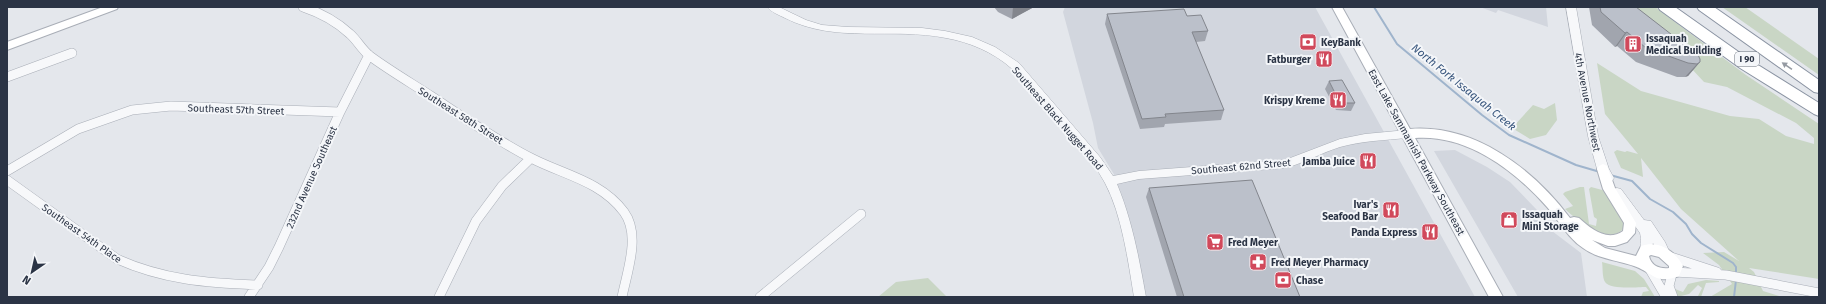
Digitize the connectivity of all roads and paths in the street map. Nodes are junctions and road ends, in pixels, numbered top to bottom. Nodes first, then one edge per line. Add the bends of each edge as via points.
1 (113, 7) edge
2 (303, 7) edge
3 (772, 7) edge
4 (1338, 7) edge
5 (1571, 7) edge
6 (1665, 7) edge
7 (1677, 7) edge
8 (1704, 7) edge
9 (7, 46) edge
10 (72, 53) dead end
11 (369, 55) junction
12 (7, 77) edge
13 (1819, 88) edge
14 (1819, 110) edge
15 (340, 112) junction
16 (1408, 134) junction
17 (531, 158) junction
18 (1602, 166) joint
19 (7, 171) edge
20 (7, 180) edge
21 (1110, 181) junction
22 (1612, 187) junction
23 (1557, 209) junction
24 (861, 214) dead end
25 (1666, 254) junction
26 (1646, 259) junction
27 (1706, 271) junction
28 (1673, 273) junction
29 (258, 285) junction
30 (1819, 293) edge
31 (249, 297) edge
32 (439, 297) edge
33 (622, 297) edge
34 (760, 297) edge
35 (1140, 297) edge
36 (1496, 297) edge
37 (1666, 297) edge
38 (1673, 297) edge

1 - 9 main road
2 - 11 street, Southeast 58th Street via 323,14 341,26
3 - 21 street, Southeast Black Nugget Road via 799,21 822,28 936,32 990,50 1014,66 1096,160
4 - 16 main road, East Lake Sammamish Parkway Southeast
5 - 18 street, 4th Avenue Northwest via 1592,132
6 - 14 highway via 1729,54
7 - 14 highway, I 90
13 -> 8 highway, I 90
10 - 12 street
11 - 15 street, 232nd Avenue Southeast
11 - 17 street, Southeast 58th Street via 464,118
15 - 19 street, Southeast 57th Street via 171,106 132,110 78,129
15 - 29 street, 232nd Avenue Southeast via 279,247
16 - 21 street, Southeast 62nd Street via 1355,139 1285,164 1139,175
16 - 23 main road, Southeast 62nd Street via 1441,134 1476,146 1517,171
16 - 36 main road, East Lake Sammamish Parkway Southeast
17 - 32 street via 502,186 476,221
17 - 33 street, Southeast 58th Street via 590,183 610,196 625,213 632,237
18 - 22 main road
20 - 29 street, Southeast 54th Place via 117,259 137,268 190,282
21 - 35 street, Southeast Black Nugget Road via 1131,246
22 - 23 main road via 1630,223 1630,233 1625,238 1614,241 1596,237
22 - 25 street via 1645,222
22 - 26 street via 1645,231 1648,240
23 - 26 main road, Southeast 62nd Street via 1582,240 1597,250
24 - 34 street
25 - 26 main road via 1654,250
25 - 27 street
25 - 28 main road via 1676,266
26 - 28 main road via 1661,274
26 - 37 street
27 - 28 street
27 - 30 street
28 - 38 street via 1669,286
29 - 31 street, 232nd Avenue Southeast

